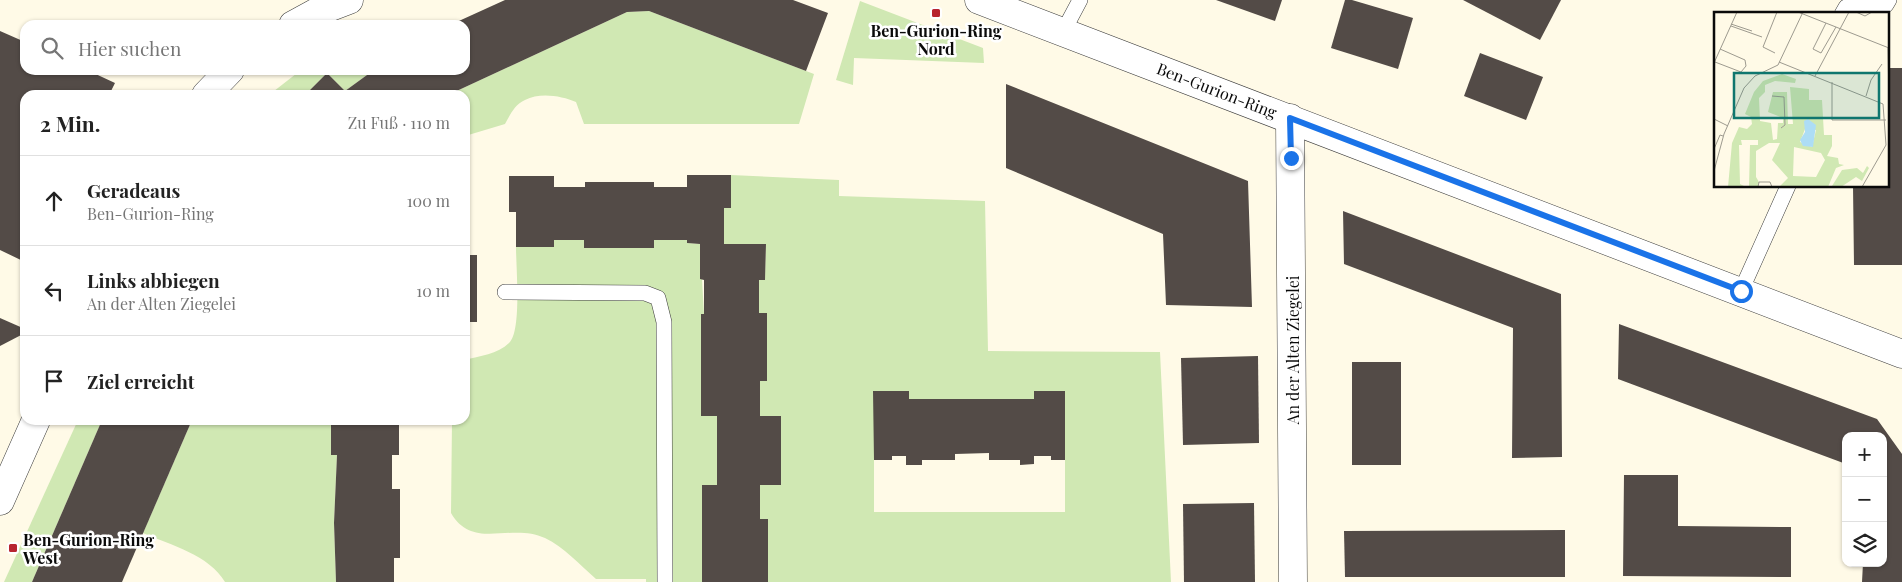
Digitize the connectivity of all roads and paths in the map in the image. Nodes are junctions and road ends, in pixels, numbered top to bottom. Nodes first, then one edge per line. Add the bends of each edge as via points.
1 (349, 0) edge
2 (980, 0) edge
3 (1080, 0) edge
4 (1889, 0) edge
5 (1843, 12) edge
6 (303, 20) edge
7 (1063, 32) junction
8 (225, 75) edge
9 (211, 90) edge
10 (1290, 118) junction
11 (1787, 188) edge
12 (1741, 291) junction
13 (505, 292) dead end
14 (1902, 354) edge
15 (34, 425) edge
16 (0, 501) edge
17 (665, 582) edge
18 (1293, 582) edge

1 - 6 street
2 - 7 street, Ben-Gurion-Ring
3 - 7 lane
4 - 5 lane via 1886,5 1846,7
7 - 10 street, Ben-Gurion-Ring
8 - 9 street
10 - 12 street, Ben-Gurion-Ring
10 - 18 street, An der Alten Ziegelei
11 - 12 lane
12 - 14 street, Ben-Gurion-Ring
13 - 17 lane via 645,293 658,298 664,322
15 - 16 street

